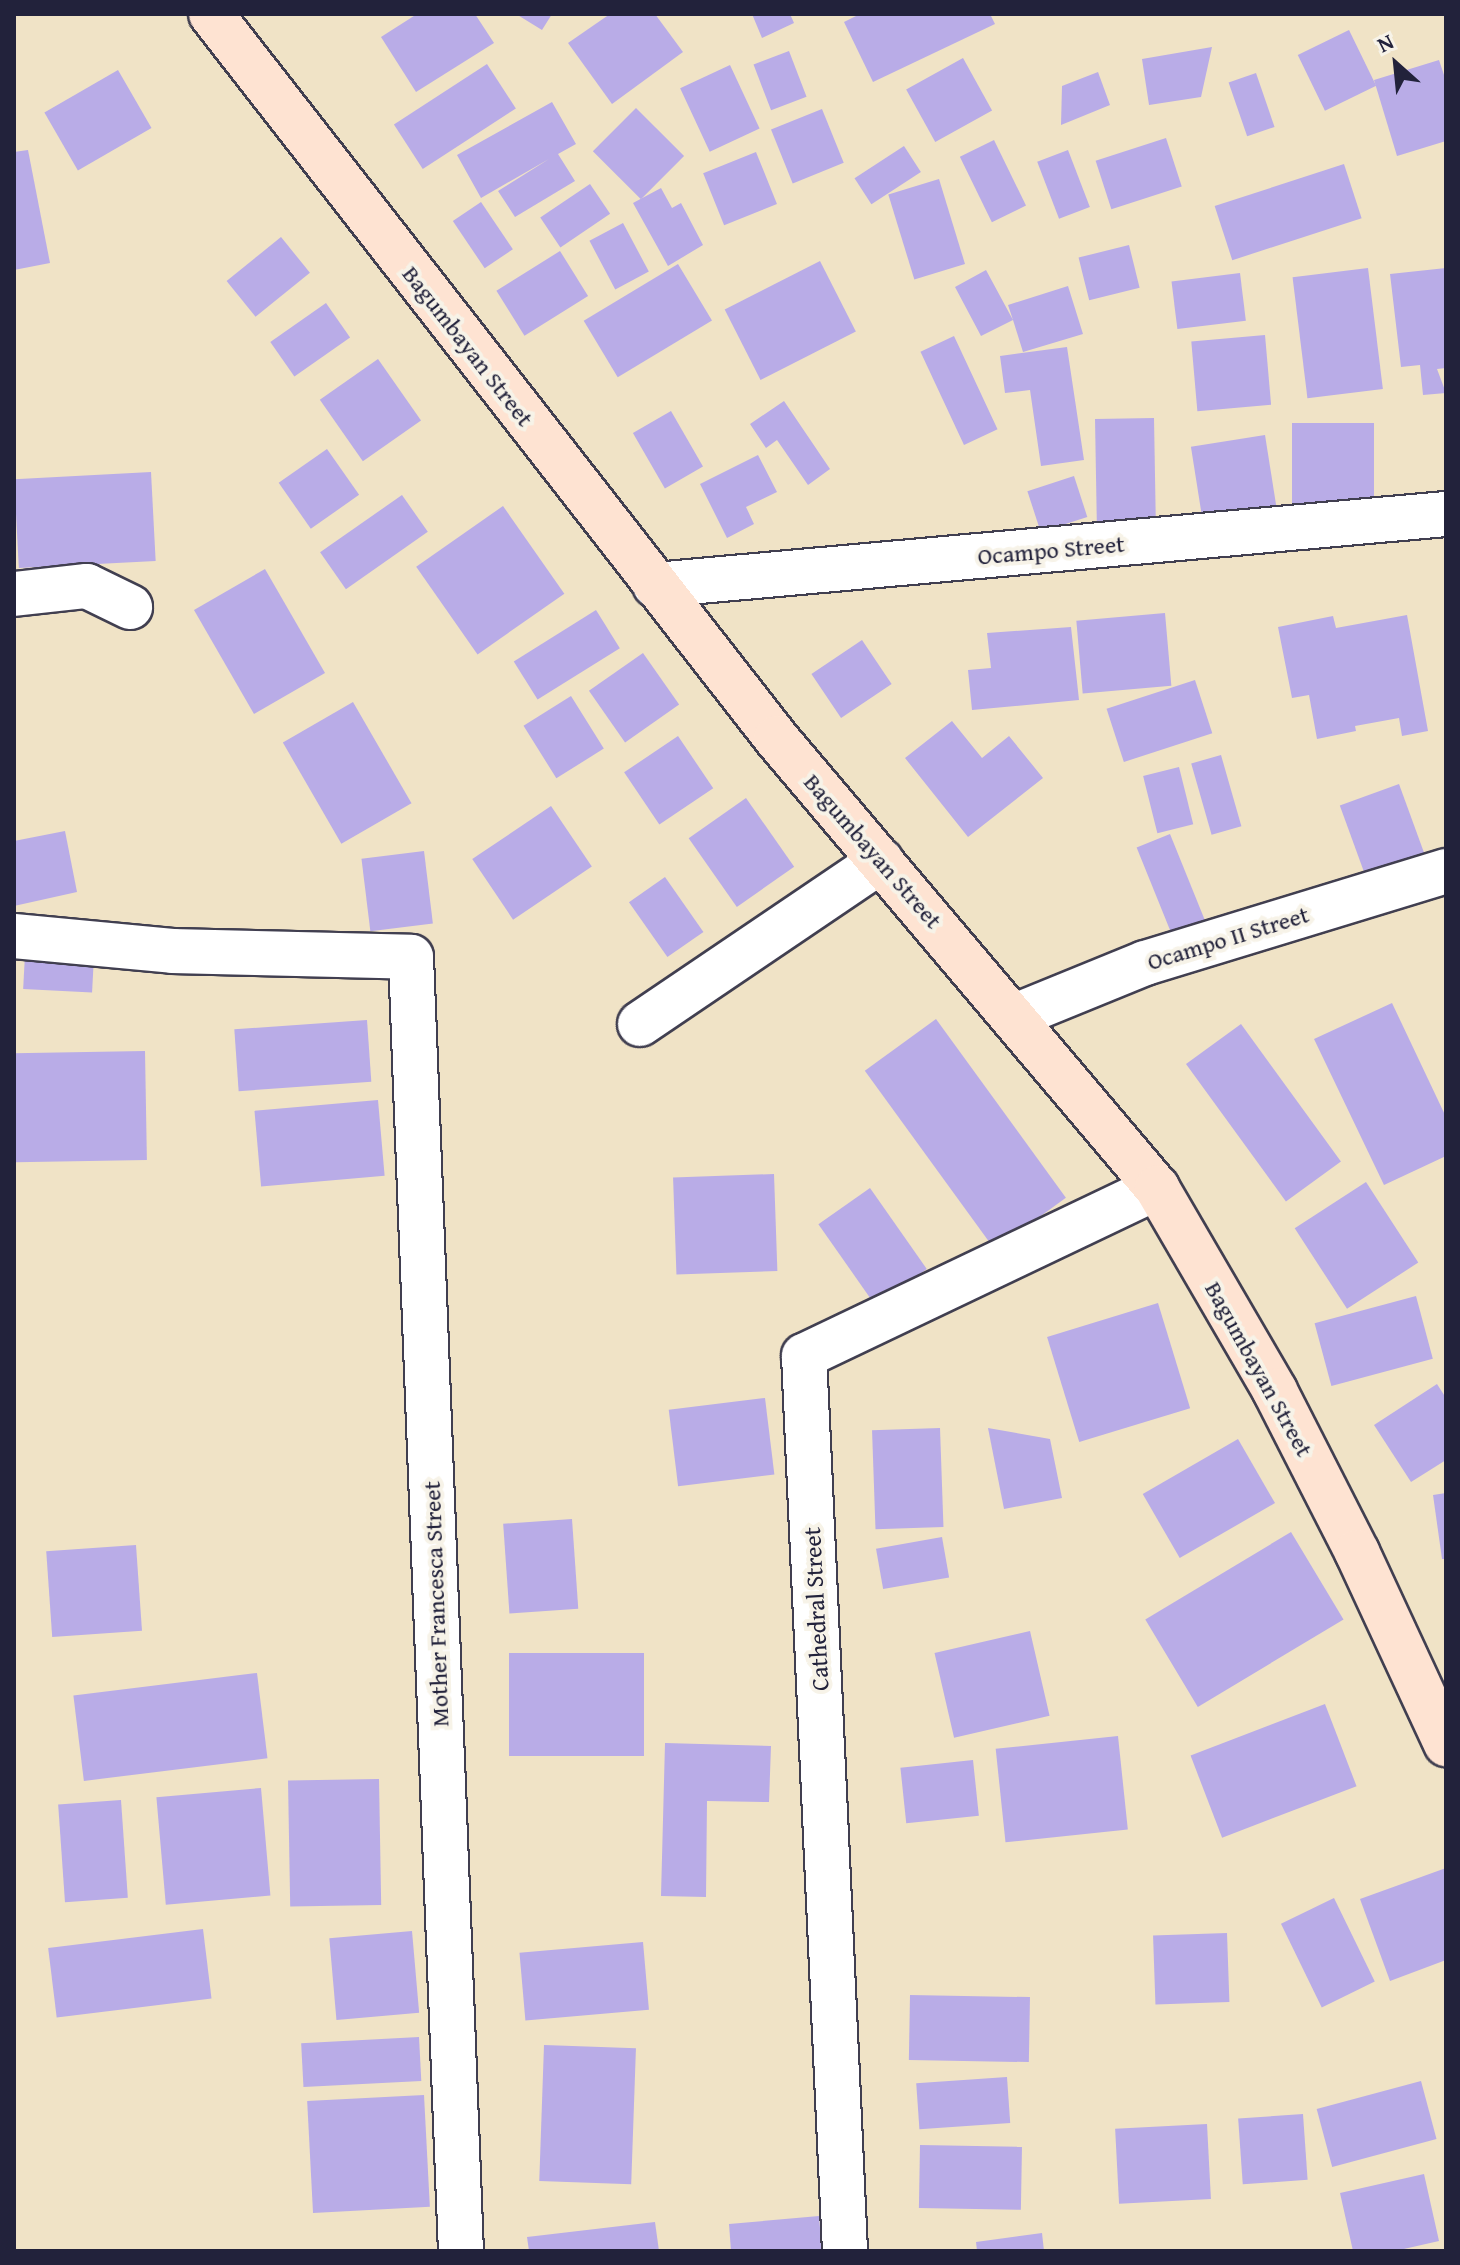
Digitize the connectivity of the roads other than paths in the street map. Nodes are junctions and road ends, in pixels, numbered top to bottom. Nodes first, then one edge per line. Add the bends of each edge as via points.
1 (211, 14) edge
2 (1446, 514) edge
3 (655, 585) junction
4 (14, 594) edge
5 (130, 607) dead end
6 (881, 861) junction
7 (1446, 871) edge
8 (14, 936) edge
9 (1015, 1016) junction
10 (640, 1024) dead end
11 (1157, 1188) junction
12 (1446, 1744) edge
13 (461, 2251) edge
14 (845, 2251) edge

1 - 3 main road, Bagumbayan Street
2 - 3 street, Ocampo Street
3 - 6 main road, Bagumbayan Street
4 - 5 street via 87,586
6 - 9 main road, Bagumbayan Street
6 - 10 street
7 - 9 street, Ocampo Ⅱ Street via 1145,963
8 - 13 street, Mother Francesca Street via 172,951 411,957
9 - 11 main road, Bagumbayan Street
11 - 12 main road, Bagumbayan Street via 1275,1391
11 - 14 street, Cathedral Street via 804,1356

